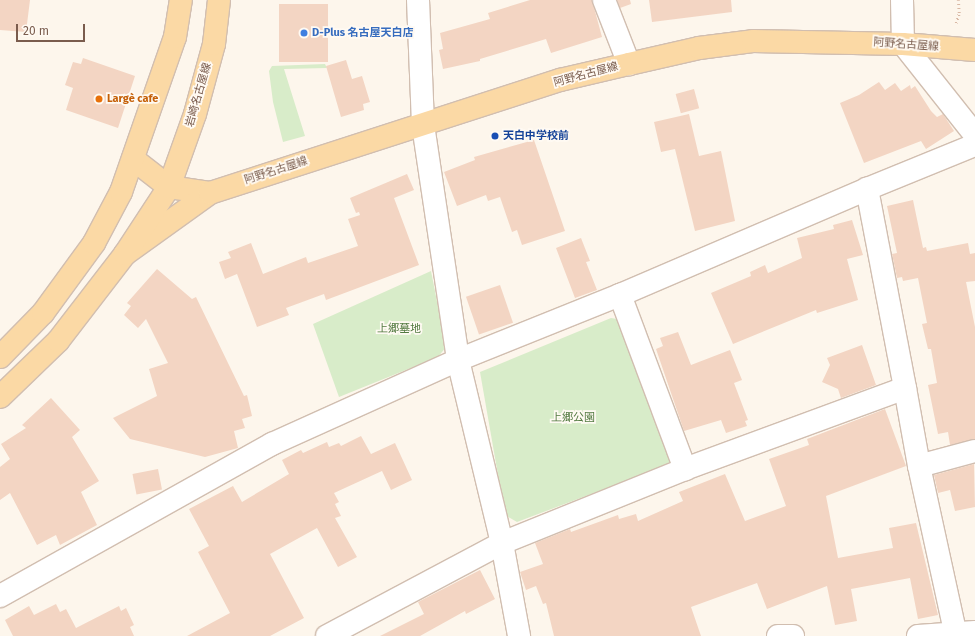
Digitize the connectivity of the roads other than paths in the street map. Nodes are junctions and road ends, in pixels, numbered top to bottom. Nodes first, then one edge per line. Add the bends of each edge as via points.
1 (181, 0) edge
2 (219, 0) edge
3 (418, 0) edge
4 (604, 0) edge
5 (902, 0) edge
6 (903, 44) junction
7 (975, 50) edge
8 (629, 64) junction
9 (423, 125) junction
10 (975, 135) edge
11 (975, 145) edge
12 (133, 159) junction
13 (169, 187) junction
14 (867, 189) junction
15 (210, 193) junction
16 (125, 254) junction
17 (620, 295) junction
18 (0, 358) edge
19 (458, 360) junction
20 (905, 388) junction
21 (0, 396) edge
22 (975, 451) edge
23 (919, 466) junction
24 (685, 469) junction
25 (502, 543) junction
26 (0, 596) edge
27 (962, 634) edge
28 (327, 636) edge
29 (519, 636) edge
30 (778, 636) edge
31 (793, 636) edge
32 (918, 636) edge

1 - 12 main road via 175,37
2 - 13 main road, 岩崎名古屋線 via 214,44 195,114
3 - 9 street
4 - 8 street
5 - 6 street
6 - 7 main road, 阿野名古屋線
6 - 8 main road, 阿野名古屋線 via 753,41 699,48
6 - 10 street
8 - 9 main road, 阿野名古屋線 via 560,80
9 - 15 main road, 阿野名古屋線
9 - 19 street
11 - 14 street
12 - 13 main road, 阿野名古屋線
12 - 18 main road via 121,192 94,243 43,312
13 - 15 main road, 阿野名古屋線
13 - 16 main road, 阿野名古屋線
14 - 17 street
14 - 20 street
15 - 16 main road, 阿野名古屋線
16 - 21 main road, 阿野名古屋線 via 58,341
17 - 19 street
17 - 24 street
19 - 25 street
19 - 26 street via 272,444
20 - 23 street
20 - 24 street
22 - 23 street
23 - 27 street
24 - 25 street
25 - 28 street
25 - 29 street
27 - 32 street
30 - 31 street

